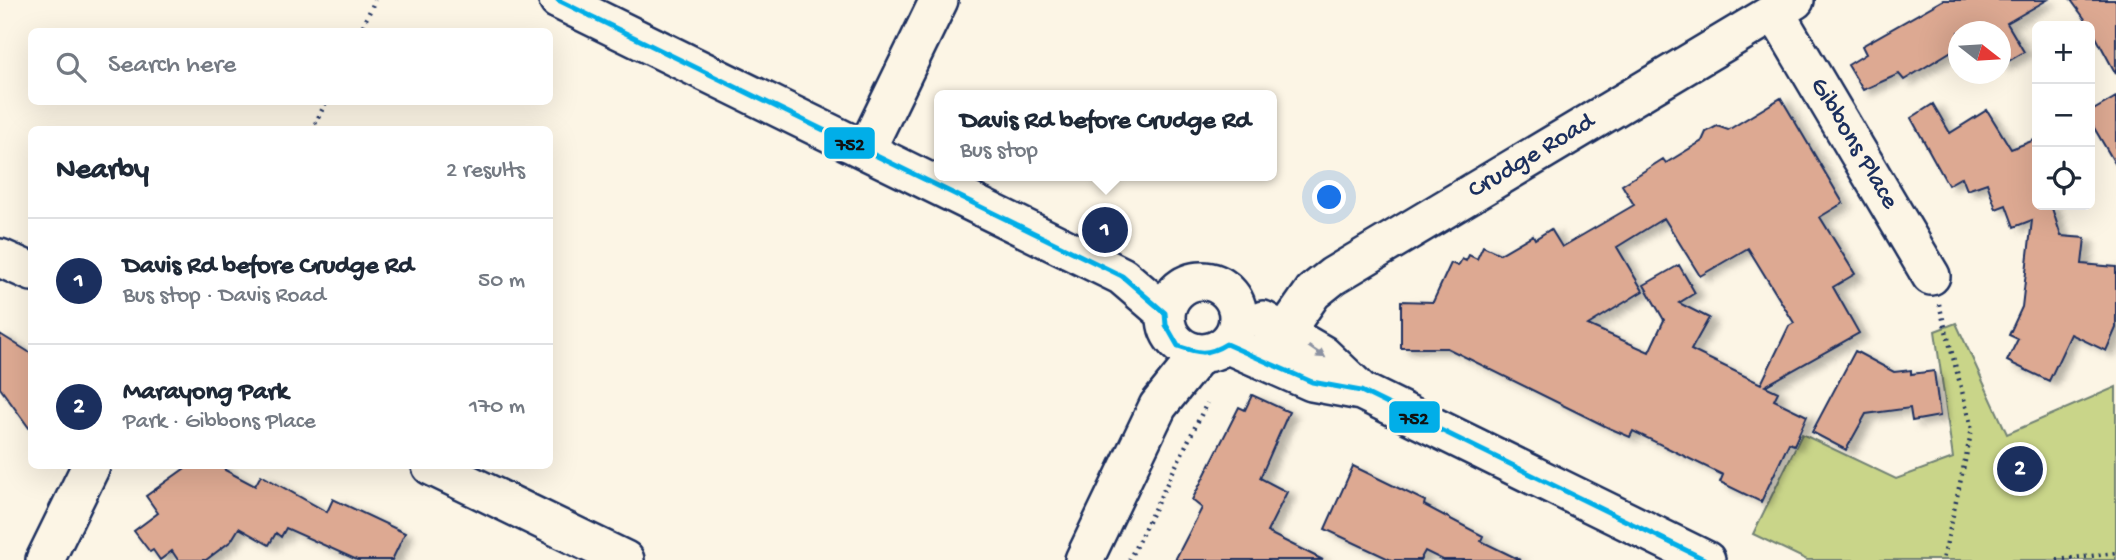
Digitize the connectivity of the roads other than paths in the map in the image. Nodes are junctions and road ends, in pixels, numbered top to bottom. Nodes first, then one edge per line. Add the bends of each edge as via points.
1 (558, 0) edge
2 (939, 0) edge
3 (1785, 6) edge
4 (866, 150) junction
5 (0, 258) edge
6 (28, 270) edge
7 (1122, 276) junction
8 (1931, 276) road end
9 (1186, 284) junction
10 (1237, 305) junction
11 (1285, 332) junction
12 (1191, 337) junction
13 (1361, 391) junction
14 (90, 469) edge
15 (437, 469) edge
16 (45, 560) edge
17 (625, 560) edge
18 (1084, 560) edge
19 (1706, 560) edge

1 - 4 street
2 - 4 street
3 - 8 street, Gibbons Place
3 - 11 street, Crudge Road via 1333,276 1313,292
4 - 7 street
5 - 6 street
7 - 9 street
7 - 12 street
9 - 10 street via 1210,281 1227,290
9 - 12 street via 1176,291
10 - 11 street
10 - 12 street via 1237,329
11 -> 13 street via 1322,354
12 - 13 street via 1311,382
12 - 18 street
13 - 19 street
14 - 16 street
15 - 17 street

